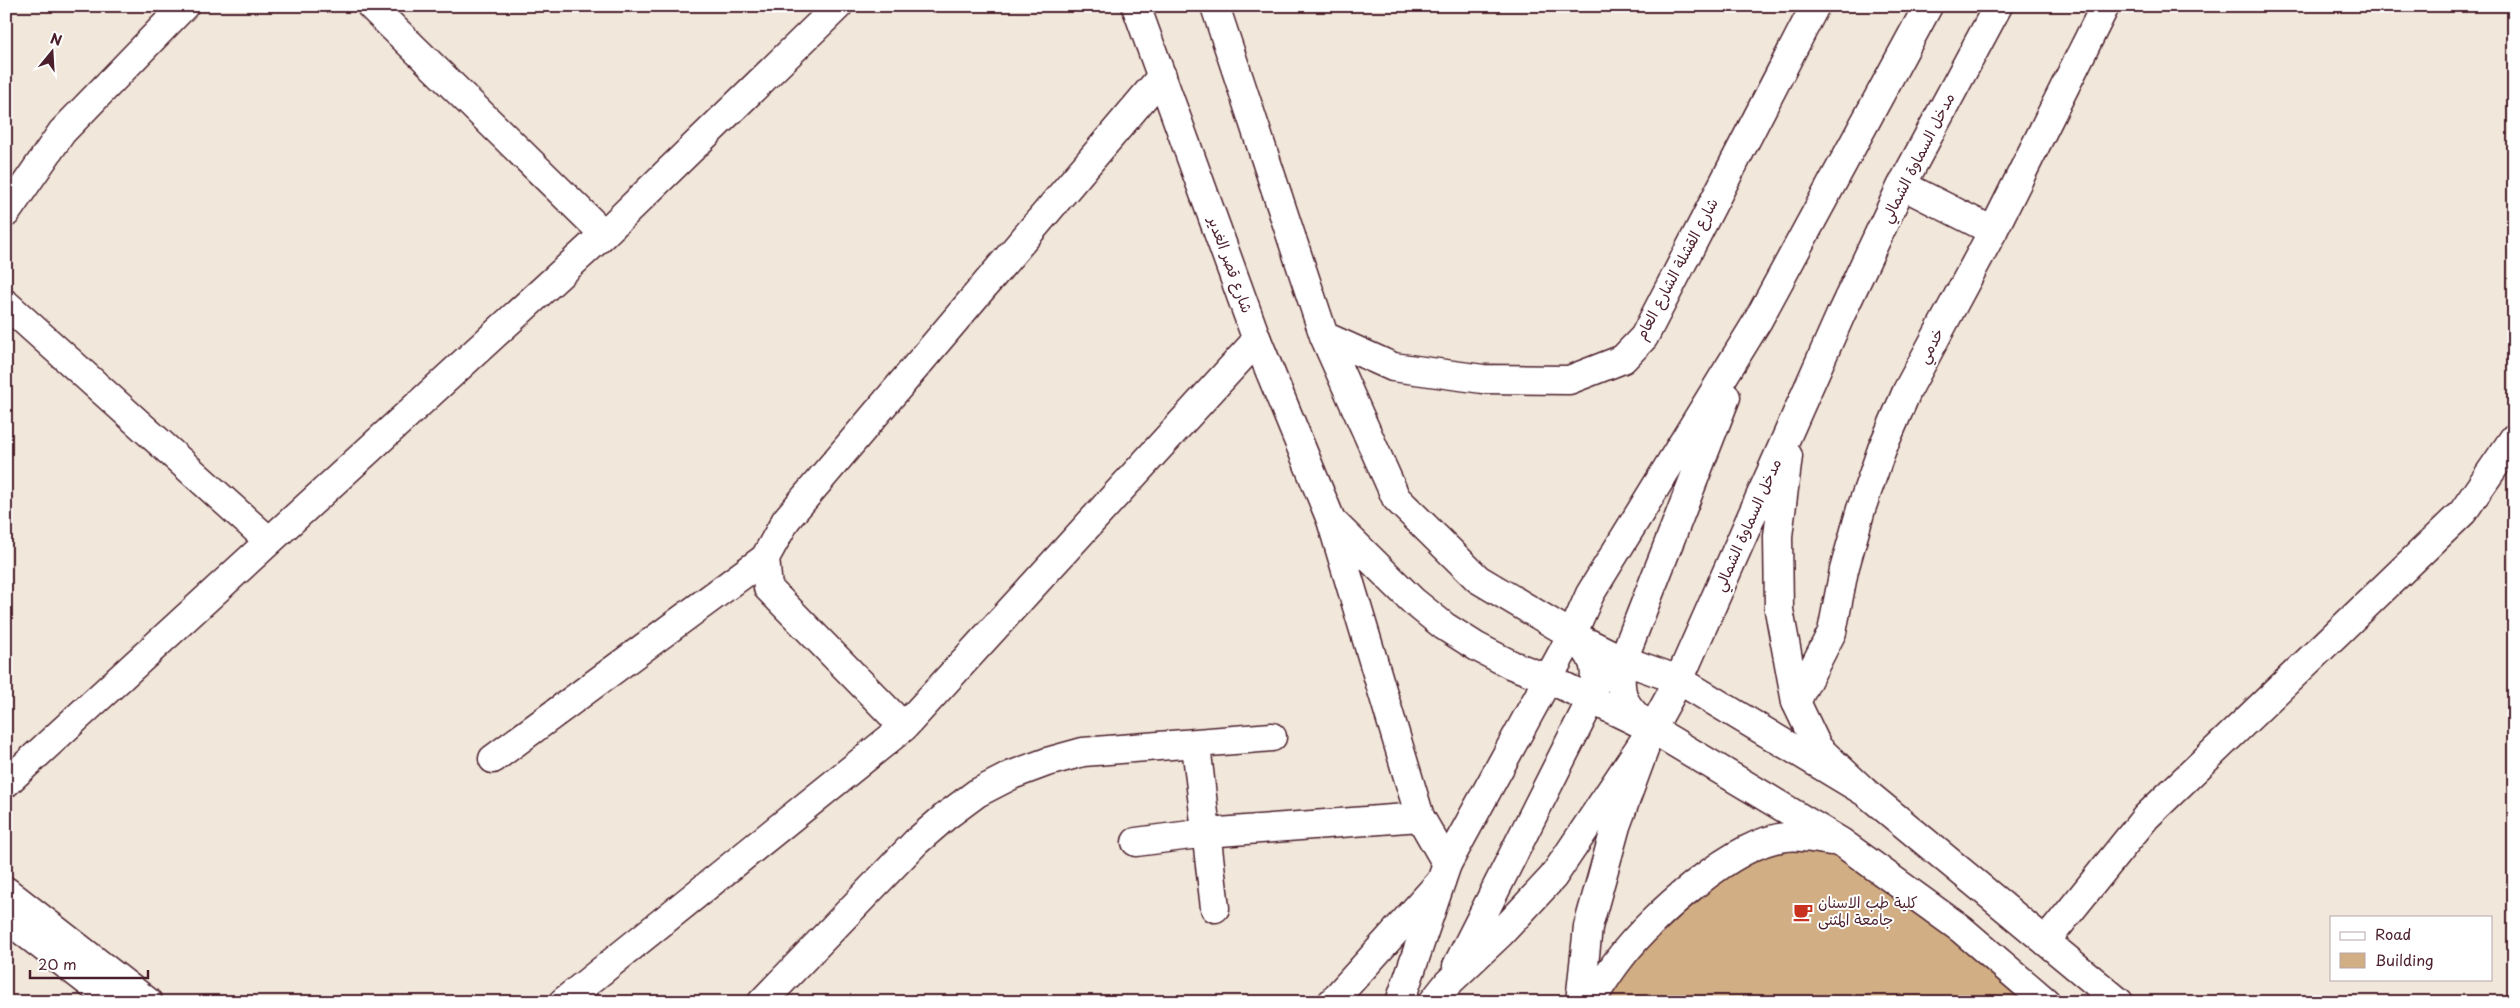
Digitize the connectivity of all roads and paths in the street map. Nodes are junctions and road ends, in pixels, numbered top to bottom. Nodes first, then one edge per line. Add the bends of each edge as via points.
1 (184, 6) edge
2 (372, 6) edge
3 (838, 6) edge
4 (1136, 6) edge
5 (1215, 6) edge
6 (1816, 6) edge
7 (1928, 6) edge
8 (1998, 6) edge
9 (2105, 6) edge
10 (1162, 76) junction
11 (1902, 185) junction
12 (6, 213) edge
13 (1993, 231) junction
14 (604, 234) junction
15 (6, 304) edge
16 (1841, 314) junction
17 (1757, 322) junction
18 (1324, 336) junction
19 (1257, 340) junction
20 (2514, 438) edge
21 (1331, 520) junction
22 (269, 541) junction
23 (765, 558) junction
24 (1572, 635) junction
25 (1623, 660) junction
26 (1549, 679) junction
27 (1679, 680) junction
28 (1591, 700) junction
29 (1796, 702) junction
30 (904, 726) junction
31 (1652, 729) junction
32 (1272, 737) dead end
33 (1196, 745) junction
34 (493, 759) dead end
35 (6, 783) edge
36 (1865, 792) junction
37 (1420, 817) junction
38 (1206, 833) junction
39 (1136, 842) dead end
40 (1840, 842) junction
41 (1444, 873) junction
42 (6, 891) edge
43 (1215, 908) dead end
44 (6, 918) edge
45 (2046, 941) junction
46 (1441, 992) edge
47 (114, 1002) edge
48 (148, 1002) edge
49 (563, 1002) edge
50 (762, 1002) edge
51 (1332, 1002) edge
52 (1400, 1002) edge
53 (1580, 1002) edge
54 (1590, 1002) edge
55 (2046, 1002) edge
56 (2118, 1002) edge

1 - 12 main road via 62,132
2 - 14 main road
3 - 14 main road
4 - 10 main road, شارع قصر الغدير
5 - 18 main road
6 - 18 main road, شارع القشلة الشارع العام via 1644,337 1623,359 1570,380 1483,379 1393,366
7 - 17 main road
8 - 11 main road, مدخل السماوة الشمالي
9 - 13 main road, خدمي
10 - 19 main road, شارع قصر الغدير
10 - 23 main road via 786,520
11 - 13 main road
11 - 16 main road, مدخل السماوة الشمالي
13 - 29 main road, خدمي via 1907,391 1885,441 1844,570 1832,632
14 - 22 main road
15 - 22 main road
16 - 27 main road, مدخل السماوة الشمالي
16 - 29 main road via 1788,452 1778,536 1779,610
17 - 24 main road via 1590,594
17 - 25 main road via 1665,547
18 - 24 main road via 1396,498 1478,579
19 - 21 main road, شارع قصر الغدير
19 - 30 main road
20 - 45 main road via 2463,512 2146,817
21 - 26 main road via 1444,626 1484,651
21 - 37 main road, شارع قصر الغدير
22 - 35 main road
23 - 30 main road via 768,588
23 - 34 main road
24 - 25 main road
24 - 26 main road
24 - 28 main road via 1593,658 1596,682
25 - 27 main road
25 - 31 main road via 1619,677 1626,705
26 - 28 main road
26 - 41 main road
27 - 31 main road, مدخل السماوة الشمالي
27 - 36 main road
28 - 31 main road
28 - 46 main road
29 - 36 main road via 1818,748
30 - 49 main road
31 - 40 main road
31 - 46 main road, مدخل السماوة الشمالي via 1553,877
31 - 53 main road via 1616,826 1588,927
32 - 33 main road
33 - 38 main road
33 - 50 main road via 1083,752 1012,775 978,793 916,842
36 - 45 main road
37 - 38 main road
37 - 41 main road, شارع قصر الغدير
38 - 39 main road
38 - 43 main road
40 - 54 main road via 1786,837 1751,847 1714,870 1672,904 1621,957
40 - 55 main road via 1961,929
41 - 51 main road
41 - 52 main road
42 - 48 main road
44 - 47 main road
45 - 56 main road

